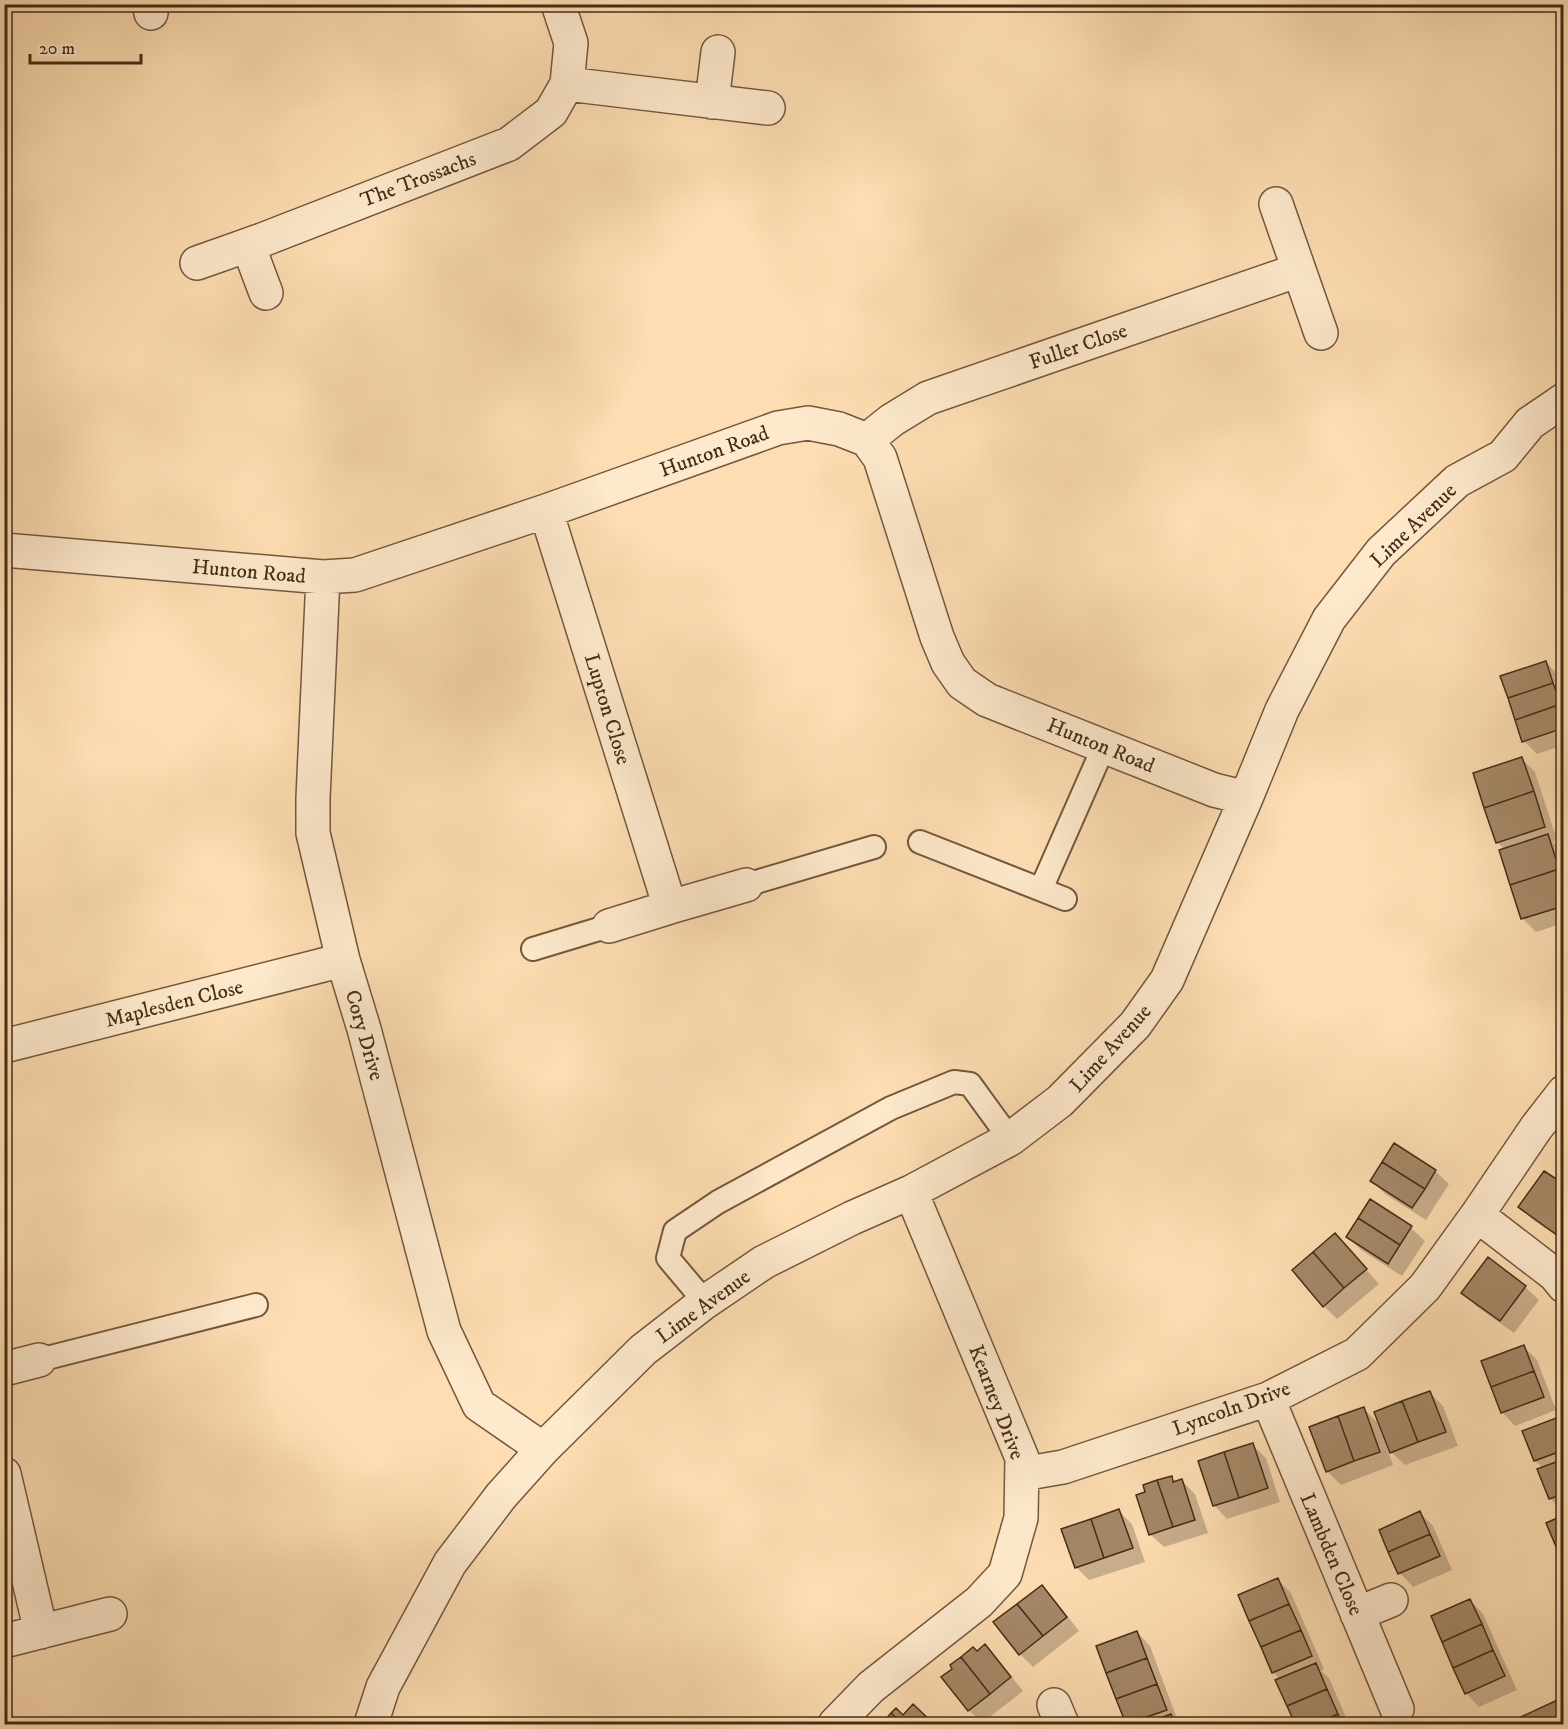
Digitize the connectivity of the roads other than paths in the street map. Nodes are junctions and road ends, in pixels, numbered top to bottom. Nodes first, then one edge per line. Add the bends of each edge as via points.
1 (558, 4) edge
2 (718, 52) dead end
3 (567, 84) junction
4 (712, 102) junction
5 (768, 108) dead end
6 (1276, 204) dead end
7 (248, 245) junction
8 (197, 263) dead end
9 (1299, 270) junction
10 (266, 293) dead end
11 (1321, 333) dead end
12 (1563, 399) edge
13 (867, 440) junction
14 (546, 511) junction
15 (4, 550) edge
16 (323, 577) junction
17 (1104, 746) junction
18 (1246, 798) junction
19 (920, 842) dead end
20 (874, 847) dead end
21 (746, 885) joint
22 (1041, 889) junction
23 (1065, 899) dead end
24 (670, 907) junction
25 (609, 926) joint
26 (533, 949) dead end
27 (343, 960) junction
28 (4, 1046) edge
29 (1563, 1092) edge
30 (1010, 1139) junction
31 (911, 1192) junction
32 (1477, 1215) junction
33 (1563, 1286) edge
34 (705, 1302) junction
35 (256, 1305) dead end
36 (39, 1360) joint
37 (4, 1369) edge
38 (1268, 1399) junction
39 (543, 1449) junction
40 (4, 1474) edge
41 (1022, 1474) junction
42 (1391, 1600) dead end
43 (110, 1614) dead end
44 (1357, 1614) junction
45 (41, 1632) junction
46 (4, 1641) edge
47 (1397, 1709) dead end
48 (371, 1725) edge
49 (835, 1725) edge

1 - 3 street, The Trossachs via 571,44
2 - 4 street
3 - 4 street
3 - 7 street, The Trossachs via 551,112 509,144
4 - 5 street
6 - 9 street
7 - 8 street, The Trossachs
7 - 10 street
9 - 11 street
9 - 13 street, Fuller Close via 928,398
12 - 18 street, Lime Avenue via 1530,423 1503,456 1457,481 1381,552 1329,619 1282,710
13 - 14 street, Hunton Road via 808,423 778,428
13 - 17 street, Hunton Road via 880,458 937,638 962,683 987,700
14 - 16 street, Hunton Road via 355,575
14 - 24 street, Lupton Close
15 - 16 street, Hunton Road
16 - 27 street, Cory Drive via 313,833
17 - 18 street, Hunton Road via 1214,790
17 - 22 lane
18 - 30 street, Lime Avenue via 1167,980 1135,1025 1060,1101
19 - 22 lane
20 - 21 lane
21 - 24 street
22 - 23 lane
24 - 25 street
25 - 26 lane
27 - 28 street, Maplesden Close
27 - 39 street, Cory Drive via 444,1331 479,1405
29 - 32 street, Lyncoln Drive
30 - 31 street, Lime Avenue
30 - 34 lane via 970,1084 954,1082 891,1108 718,1202 675,1231 668,1258
31 - 34 street, Lime Avenue via 764,1262
31 - 41 street, Kearney Drive via 1022,1458
32 - 33 street via 1555,1275
32 - 38 street, Lyncoln Drive via 1425,1287 1357,1354
34 - 39 street, Lime Avenue via 643,1350
35 - 36 lane
36 - 37 street
38 - 41 street, Lyncoln Drive via 1063,1467
38 - 44 street, Lambden Close
39 - 48 street, Lime Avenue via 450,1563 383,1687
40 - 45 street
41 - 49 street, Kearney Drive via 1021,1518 1005,1574 979,1602 871,1687
42 - 44 street
43 - 45 street
44 - 47 street, Lambden Close
45 - 46 street

